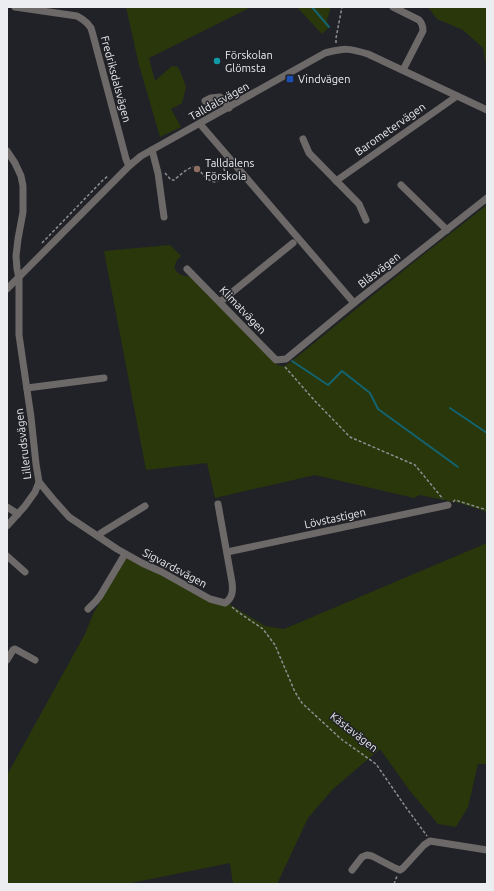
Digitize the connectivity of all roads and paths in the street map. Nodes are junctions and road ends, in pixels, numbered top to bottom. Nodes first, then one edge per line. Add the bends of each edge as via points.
1 (15, 7) edge
2 (342, 7) edge
3 (393, 7) edge
4 (336, 45) dead end
5 (402, 70) junction
6 (457, 96) junction
7 (205, 101) dead end
8 (228, 108) junction
9 (487, 110) edge
10 (200, 124) junction
11 (303, 139) dead end
12 (152, 150) junction
13 (7, 151) edge
14 (230, 158) junction
15 (129, 166) junction
16 (164, 171) dead end
17 (109, 176) dead end
18 (336, 181) junction
19 (401, 185) dead end
20 (487, 198) edge
21 (164, 217) dead end
22 (366, 220) dead end
23 (447, 230) junction
24 (293, 243) dead end
25 (38, 246) dead end
26 (187, 269) dead end
27 (19, 278) junction
28 (7, 289) edge
29 (220, 302) junction
30 (354, 303) junction
31 (283, 360) junction
32 (104, 378) dead end
33 (27, 388) junction
34 (40, 482) junction
35 (218, 504) dead end
36 (448, 505) junction
37 (145, 506) dead end
38 (7, 507) edge
39 (487, 510) edge
40 (18, 514) junction
41 (7, 526) edge
42 (98, 536) junction
43 (227, 552) junction
44 (125, 554) junction
45 (7, 556) edge
46 (25, 572) dead end
47 (227, 602) junction
48 (88, 609) dead end
49 (7, 660) edge
50 (35, 660) dead end
51 (430, 840) junction
52 (487, 850) edge
53 (352, 870) dead end

1 - 15 street, Fredriksdalsvägen via 77,16 91,28
2 - 4 path
3 - 5 street via 419,20 423,26 423,31
5 - 6 street, Talldalsvägen
5 - 8 street, Talldalsvägen via 368,54 351,49 338,50 325,53
6 - 9 street, Talldalsvägen
6 - 18 street, Barometervägen
7 - 8 street via 220,98
8 - 10 street, Talldalsvägen
10 - 12 street, Talldalsvägen
10 - 14 street
11 - 18 street via 309,153
12 - 15 street, Talldalsvägen
12 - 21 street
13 - 27 street, Lillerudsvägen via 21,176 23,186 23,212 16,256
14 - 16 path via 224,164 226,175 216,182 208,180 194,167 174,180
14 - 30 street
15 - 27 street, Talldalsvägen
17 - 25 path
18 - 22 street via 359,204
19 - 23 street
20 - 23 street, Blåsvägen
23 - 30 street, Blåsvägen
24 - 29 street
26 - 29 street, Klimatvägen
27 - 28 street, Talldalsvägen
27 - 33 street, Lillerudsvägen via 19,335
29 - 31 street, Klimatvägen via 276,360
30 - 31 street, Blåsvägen
31 - 36 path via 315,401 350,437 416,465
32 - 33 street
33 - 34 street, Lillerudsvägen
34 - 40 street, Lillerudsvägen
34 - 42 street, Sigvardsvägen via 69,517
35 - 43 street
36 - 39 path via 455,500
36 - 43 street, Lövstastigen
37 - 42 street
38 - 40 street
40 - 41 street, Lillerudsvägen
42 - 44 street, Sigvardsvägen
43 - 47 street via 233,590
44 - 47 street, Sigvardsvägen via 210,599
44 - 48 street via 100,596
45 - 46 street
47 - 51 path, Kästavägen via 263,629 275,645 302,703 341,739 376,764
49 - 50 street via 16,649
51 - 52 street
51 - 53 street via 400,870 367,855 362,857

